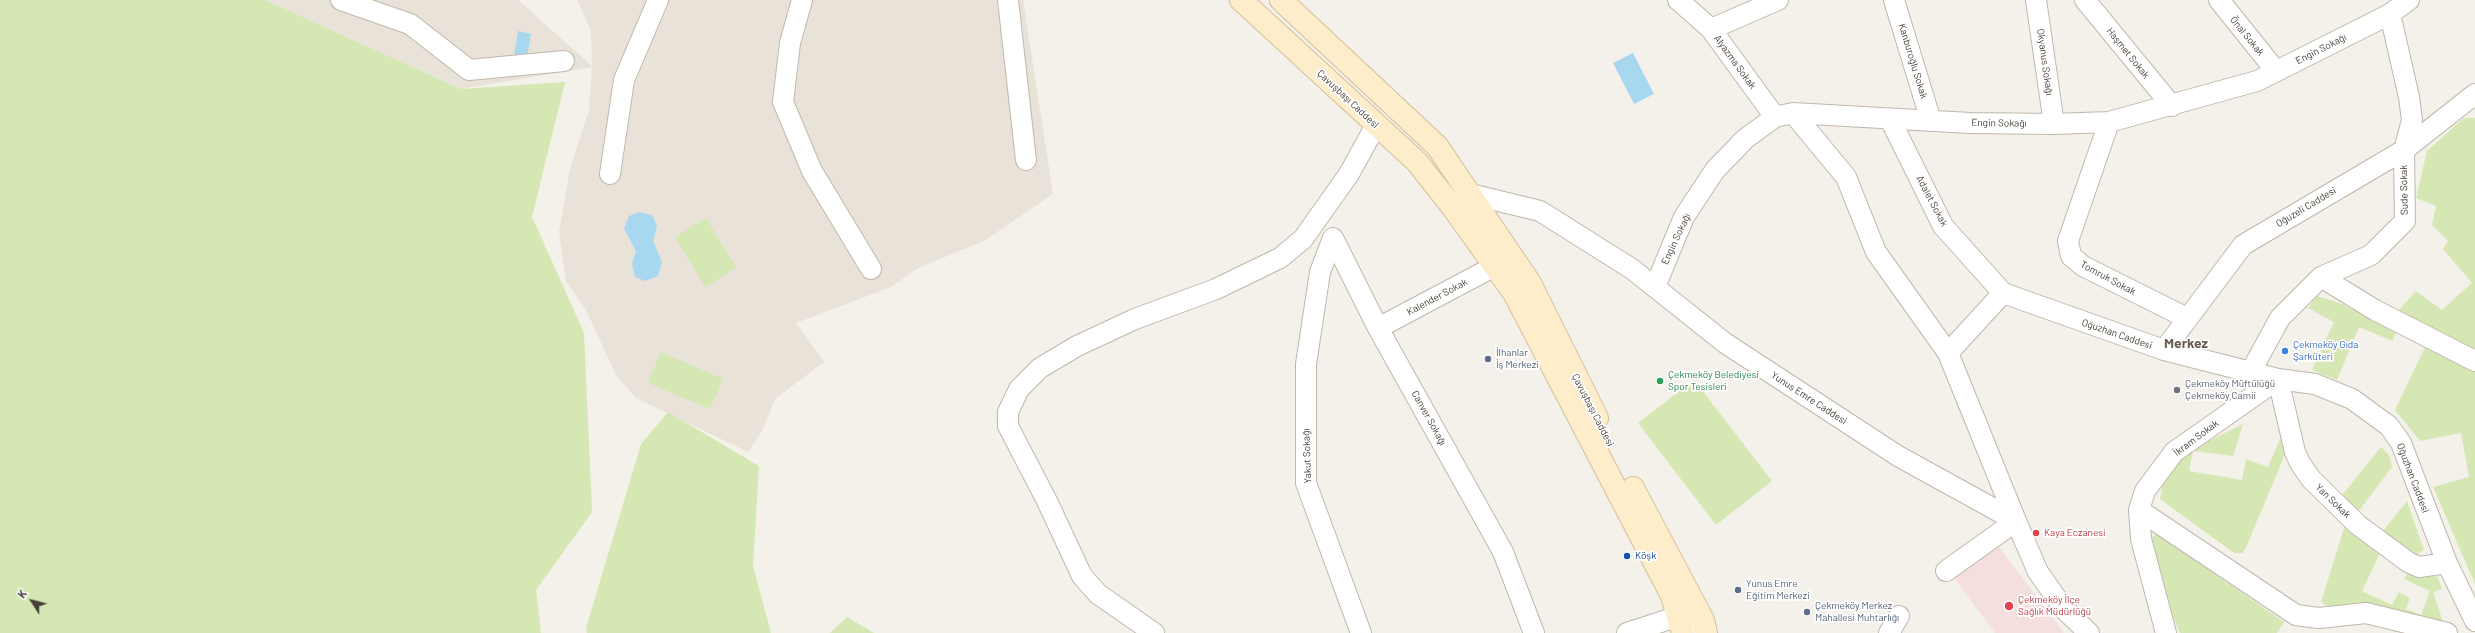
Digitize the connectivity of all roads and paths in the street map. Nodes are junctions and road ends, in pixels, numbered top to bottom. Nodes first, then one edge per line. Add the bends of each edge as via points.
1 (341, 0) edge
2 (658, 0) edge
3 (802, 0) edge
4 (1008, 0) edge
5 (1241, 0) edge
6 (1281, 0) edge
7 (1678, 0) edge
8 (1778, 0) edge
9 (1894, 0) edge
10 (2036, 0) edge
11 (2085, 0) edge
12 (2219, 0) edge
13 (2409, 0) edge
14 (2390, 14) junction
15 (1711, 29) junction
16 (564, 61) dead end
17 (2276, 71) junction
18 (2475, 94) edge
19 (2172, 106) junction
20 (2467, 108) edge
21 (1784, 115) junction
22 (1890, 119) junction
23 (1932, 121) junction
24 (2109, 122) junction
25 (2054, 124) junction
26 (1376, 125) junction
27 (2404, 150) junction
28 (1026, 160) dead end
29 (610, 174) dead end
30 (1470, 194) junction
31 (1334, 196) junction
32 (1450, 204) junction
33 (1333, 238) junction
34 (1495, 266) junction
35 (871, 269) dead end
36 (2321, 277) junction
37 (1654, 287) junction
38 (2003, 293) junction
39 (2187, 318) junction
40 (1378, 328) junction
41 (2164, 350) junction
42 (1948, 353) junction
43 (2475, 360) edge
44 (2251, 371) junction
45 (2278, 379) junction
46 (2139, 510) junction
47 (2016, 521) junction
48 (2447, 563) junction
49 (1946, 571) dead end
50 (2475, 621) edge
51 (1681, 624) edge
52 (1154, 633) edge
53 (1361, 633) edge
54 (1534, 633) edge
55 (1627, 633) edge
56 (1700, 633) edge
57 (1706, 633) edge
58 (2089, 633) edge
59 (2166, 633) edge
60 (2447, 633) edge

1 - 16 street via 410,24 469,70
2 - 29 street via 624,80
3 - 35 street via 790,43 783,102 812,171
4 - 28 street
5 - 26 main road, Çavuşbaşı Caddesi
6 - 30 main road, Çavuşbaşı Caddesi via 1437,146
7 - 15 street
8 - 15 street, Alyazma Sokak
9 - 23 street, Kanburoğlu Sokak
10 - 25 street, Okyanus Sokağı
11 - 19 street, Haşmet Sokak
12 - 17 street, Önal Sokak
13 - 14 street, Engin Sokağı
14 - 17 street, Engin Sokağı
14 - 27 street, Sude Sokak via 2412,120
15 - 21 street, Alyazma Sokak
17 - 19 street, Engin Sokağı via 2257,81
18 - 20 street, Oğuzeli Caddesi
19 - 24 street, Engin Sokağı
20 - 27 street, Oğuzeli Caddesi
21 - 22 street, Engin Sokağı
21 - 37 street, Engin Sokağı via 1746,139 1715,170 1684,217
21 - 42 street, Alyazma Sokak via 1846,177 1876,252
22 - 23 street, Engin Sokağı
22 - 38 street, Adalet Sokak via 1944,226
23 - 25 street, Engin Sokağı
24 - 25 street, Engin Sokağı
24 - 39 street, Tomruk Sokak via 2068,241 2071,256 2083,266
26 - 31 street
26 - 32 main road, Çavuşbaşı Caddesi via 1417,162
27 - 36 street, Sude Sokak via 2405,221 2371,255
27 - 39 street, Oğuzeli Caddesi via 2243,245
30 - 32 main road
30 - 37 street, Yunus Emre Caddesi via 1540,211 1632,269
30 - 57 main road, Çavuşbaşı Caddesi via 1530,283 1610,444 1703,620
31 - 33 street
31 - 52 street via 1303,239 1280,258 1216,289 1135,319 1077,346 1040,368 1019,389 1008,412 1008,426 1048,501 1082,576 1098,594
32 - 34 main road, Çavuşbaşı Caddesi
33 - 40 street, Canver Sokağı
33 - 53 street, Yakut Sokağı via 1320,272 1306,364 1306,483
34 - 40 street, Kalender Sokak
34 - 51 main road, Çavuşbaşı Caddesi via 1514,293 1542,344 1672,596
36 - 43 street via 2375,310
36 - 44 street, Sude Sokak via 2280,318
37 - 47 street, Yunus Emre Caddesi via 1725,343 1898,456
38 - 41 street, Oğuzhan Caddesi
38 - 42 street
39 - 41 street, Oğuzeli Caddesi
40 - 54 street, Canver Sokağı via 1503,552
41 - 44 street, Oğuzhan Caddesi
42 - 47 street
44 - 45 street, Oğuzhan Caddesi
45 - 46 street, İkram Sokak via 2174,452 2145,491
45 - 48 street, Oğuzhan Caddesi via 2315,384 2352,399 2389,426 2401,444
45 - 48 street, Yan Sokak via 2295,452 2311,479 2358,525 2408,562 2419,567
46 - 59 street, İkram Sokak via 2141,539
46 - 60 street via 2296,615 2319,618 2366,613
47 - 49 street
47 - 58 street via 2038,572 2065,610
48 - 50 street, Oğuzhan Caddesi
51 - 55 street
51 - 56 street

